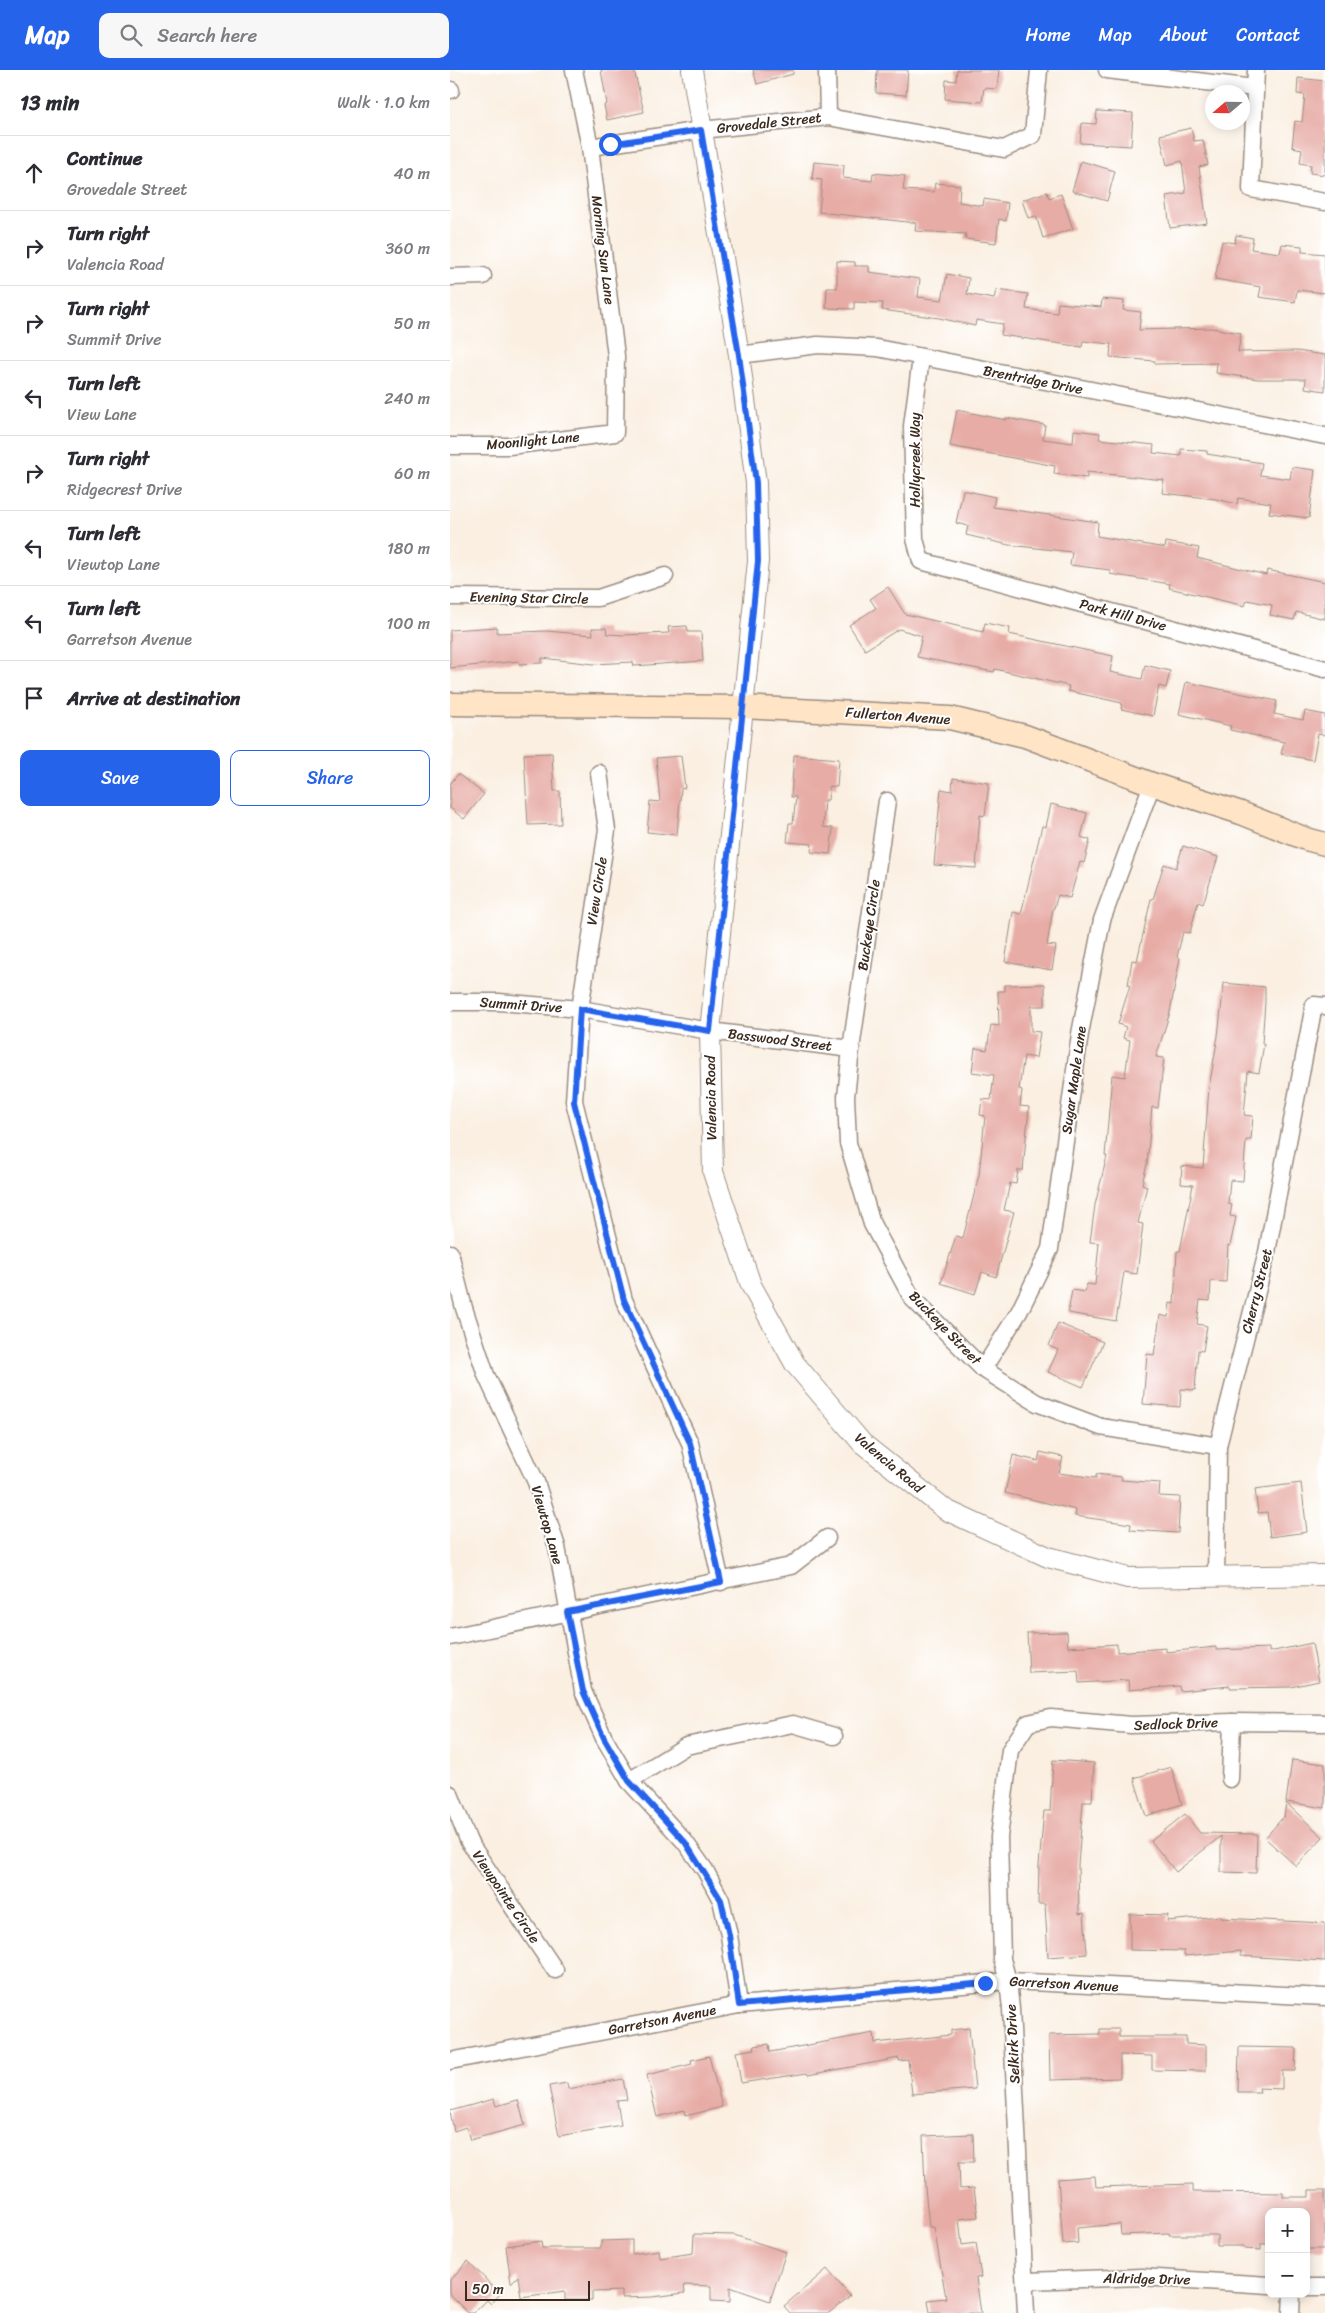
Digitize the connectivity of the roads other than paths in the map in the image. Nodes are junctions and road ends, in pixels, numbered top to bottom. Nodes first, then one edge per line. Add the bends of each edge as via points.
1 (574, 70) edge
2 (692, 70) edge
3 (827, 70) edge
4 (1039, 70) edge
5 (1107, 70) edge
6 (1256, 70) edge
7 (1254, 88) junction
8 (828, 117) junction
9 (701, 130) junction
10 (590, 148) junction
11 (1325, 202) edge
12 (483, 276) dead end
13 (450, 277) edge
14 (739, 355) junction
15 (921, 358) junction
16 (615, 433) joint
17 (1325, 436) edge
18 (450, 446) edge
19 (922, 561) joint
20 (665, 576) dead end
21 (450, 597) edge
22 (1325, 669) edge
23 (450, 704) edge
24 (742, 707) junction
25 (599, 773) dead end
26 (1152, 784) junction
27 (887, 801) dead end
28 (1325, 844) edge
29 (450, 1002) edge
30 (1320, 1005) edge
31 (580, 1009) junction
32 (710, 1031) junction
33 (851, 1049) junction
34 (450, 1253) edge
35 (983, 1369) junction
36 (1218, 1446) junction
37 (827, 1538) dead end
38 (1325, 1575) edge
39 (1216, 1577) junction
40 (721, 1582) junction
41 (567, 1612) junction
42 (450, 1637) edge
43 (1028, 1722) joint
44 (1232, 1722) junction
45 (1325, 1723) edge
46 (834, 1736) dead end
47 (1230, 1779) dead end
48 (629, 1781) junction
49 (450, 1794) edge
50 (554, 1970) dead end
51 (1008, 1981) junction
52 (1325, 1998) edge
53 (739, 2005) junction
54 (450, 2061) edge
55 (1026, 2281) junction
56 (1265, 2285) edge
57 (1310, 2287) edge
58 (1325, 2287) edge
59 (1292, 2298) edge
60 (1026, 2313) edge
61 (1291, 2313) edge

1 - 10 street, Morning Sun Lane
2 - 9 street, Valencia Road
3 - 8 street
4 - 8 street, Grovedale Street via 1033,135 1004,149
5 - 7 street
6 - 7 street
7 - 11 street via 1251,189
8 - 9 street, Grovedale Street
9 - 10 street, Grovedale Street
9 - 14 street, Valencia Road
10 - 16 street, Morning Sun Lane via 616,356
12 - 13 street
14 - 15 street, Brentridge Drive via 818,345 877,348
14 - 24 street, Valencia Road via 756,483 758,561
15 - 17 street, Brentridge Drive
15 - 19 street, Hollycreek Way via 912,426 915,539
16 - 18 street, Moonlight Lane via 509,446
19 - 22 street, Park Hill Drive
20 - 21 street, Evening Star Circle via 598,598
23 - 24 main road, Fullerton Avenue
24 - 26 main road, Fullerton Avenue via 950,718 1025,736
24 - 32 street, Valencia Road
25 - 31 street, View Circle via 607,830
26 - 28 main road, Fullerton Avenue
26 - 35 street, Sugar Maple Lane via 1102,920 1080,1034 1050,1249 1019,1312
27 - 33 street, Buckeye Circle
29 - 31 street, Summit Drive via 499,1002
30 - 36 street, Cherry Street via 1267,1252
31 - 32 street, Summit Drive
31 - 40 street, View Circle via 574,1102 624,1300 690,1443
32 - 33 street, Basswood Street
32 - 39 street, Valencia Road via 713,1172 751,1285 795,1364 862,1443 946,1510 1048,1556 1128,1578
33 - 35 street, Buckeye Street via 846,1097 848,1143 872,1224 912,1298
34 - 41 street, Viewtop Lane via 486,1376 536,1482 556,1547
35 - 36 street, Buckeye Street via 1036,1403 1101,1428
36 - 39 street, Cherry Street
37 - 40 street via 791,1566
38 - 39 street, Valencia Road
40 - 41 street
41 - 42 street
41 - 48 street, Viewtop Lane via 583,1691 604,1738
43 - 44 street, Sedlock Drive via 1051,1718 1131,1725
43 - 51 street, Selkirk Drive via 1010,1750 999,1837 1002,1959
44 - 45 street, Sedlock Drive
44 - 47 street
46 - 48 street via 793,1724 686,1746
48 - 53 street, Viewtop Lane via 685,1842 721,1900
49 - 50 street, Viewpointe Circle via 469,1842
51 - 52 street, Garretson Avenue
51 - 53 street, Garretson Avenue
51 - 55 street, Selkirk Drive
53 - 54 street, Garretson Avenue
55 - 56 street, Aldridge Drive via 1142,2276
55 - 60 street, Selkirk Drive
57 - 58 street
59 - 61 street

